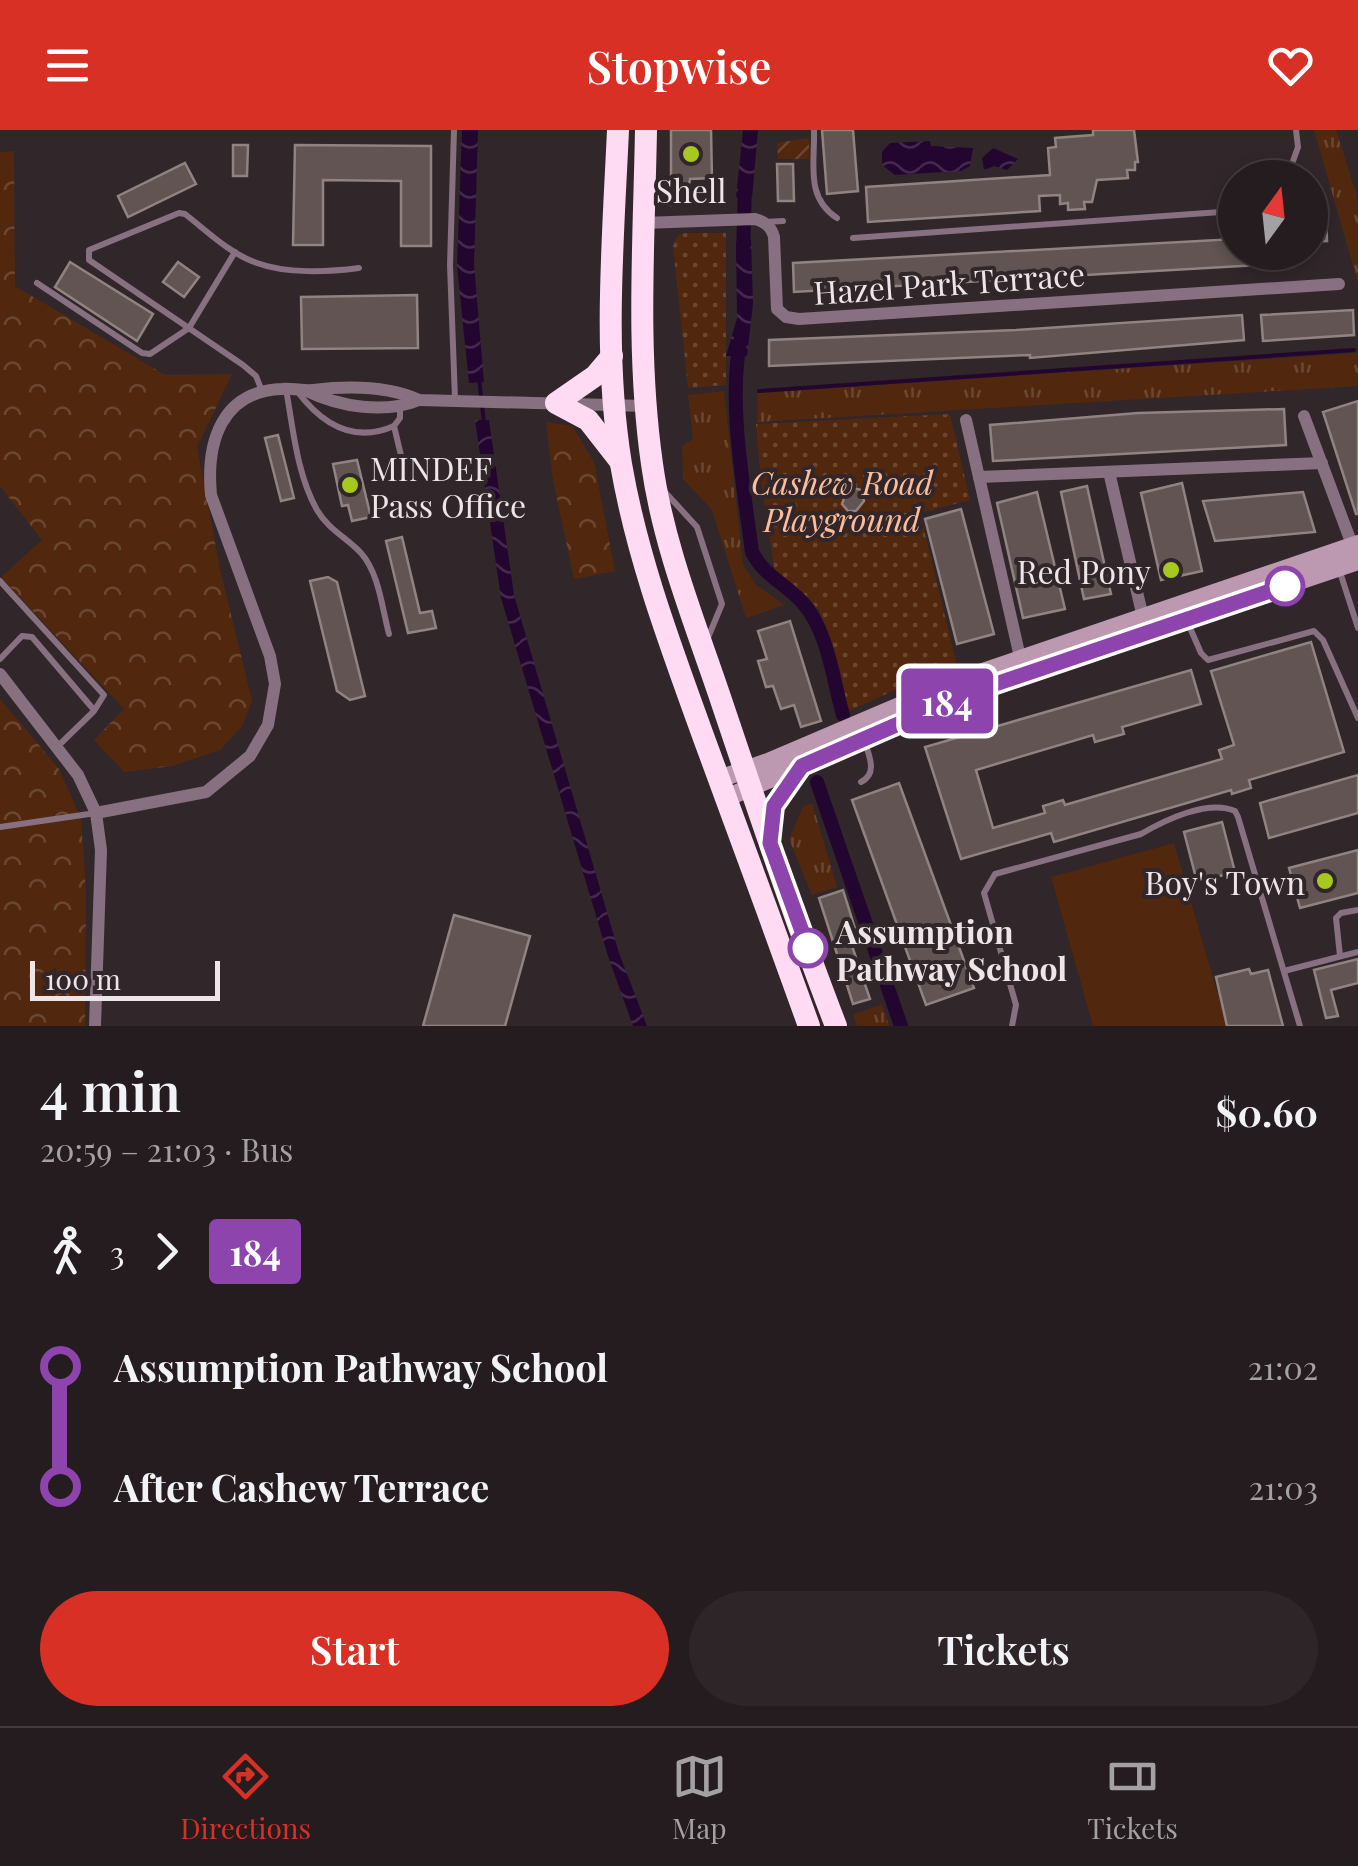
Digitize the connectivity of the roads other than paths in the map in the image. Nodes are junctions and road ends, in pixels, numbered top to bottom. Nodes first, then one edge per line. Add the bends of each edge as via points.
1 (454, 130) edge
2 (618, 130) edge
3 (646, 130) edge
4 (814, 130) edge
5 (1296, 130) edge
6 (1293, 160) edge
7 (1218, 213) edge
8 (837, 218) dead end
9 (759, 221) junction
10 (783, 221) dead end
11 (643, 223) junction
12 (853, 238) dead end
13 (235, 252) junction
14 (359, 268) dead end
15 (37, 283) dead end
16 (1339, 284) dead end
17 (189, 328) junction
18 (612, 356) junction
19 (296, 390) junction
20 (262, 392) junction
21 (400, 392) junction
22 (419, 400) junction
23 (463, 401) junction
24 (556, 403) junction
25 (614, 406) junction
26 (645, 406) junction
27 (400, 408) junction
28 (1304, 416) dead end
29 (966, 420) dead end
30 (394, 426) junction
31 (1322, 463) junction
32 (622, 464) junction
33 (404, 468) dead end
34 (1110, 472) junction
35 (979, 477) junction
36 (654, 480) junction
37 (1350, 555) edge
38 (0, 581) edge
39 (687, 601) junction
40 (1171, 610) junction
41 (660, 618) junction
42 (1187, 621) junction
43 (1145, 627) junction
44 (1358, 628) edge
45 (389, 634) dead end
46 (704, 648) junction
47 (0, 659) edge
48 (1022, 667) junction
49 (0, 674) edge
50 (94, 711) junction
51 (1358, 718) edge
52 (858, 729) junction
53 (834, 743) junction
54 (57, 747) junction
55 (811, 762) junction
56 (748, 779) junction
57 (861, 782) dead end
58 (723, 789) junction
59 (96, 813) junction
60 (0, 827) edge
61 (770, 843) junction
62 (1358, 910) edge
63 (1358, 952) edge
64 (1340, 956) junction
65 (1284, 970) junction
66 (95, 1026) edge
67 (808, 1026) edge
68 (836, 1026) edge
69 (1012, 1026) edge
70 (1300, 1026) edge

1 - 23 lane via 450,266
2 - 18 highway
3 - 11 highway
4 - 8 lane via 815,194
5 - 6 lane
7 - 12 lane
9 - 10 lane
9 - 11 street
9 - 16 street, Hazel Park Terrace via 774,237 777,308 798,319
11 - 26 highway
13 - 14 lane via 284,269
13 - 17 lane
13 - 17 lane via 179,213 88,250 88,260
15 - 17 lane via 142,353 156,353
17 - 20 lane via 243,364
18 - 24 highway
18 - 25 highway
19 - 20 street
19 - 21 street
19 - 27 street via 330,402
19 - 30 lane via 336,428
19 - 45 lane via 295,442 314,504 372,569
20 - 59 street via 232,408 216,432 208,468 211,495 270,656 268,725 250,756 206,792
21 - 22 street
21 - 27 lane
22 - 23 street
22 - 27 street
23 - 24 street
24 - 25 street
24 - 32 highway via 588,420
25 - 26 street
25 - 32 highway
26 - 36 highway
27 - 30 lane
28 - 31 street
29 - 35 street
30 - 33 lane
31 - 34 street
31 - 37 street
32 - 41 highway
34 - 35 street
34 - 43 street
35 - 48 street
36 - 39 highway
36 - 46 lane via 697,528 722,604
37 - 40 street
37 - 42 street
37 - 44 lane
38 - 50 lane via 103,692
39 - 41 highway via 680,615
39 - 46 highway
40 - 42 lane
40 - 43 street
41 - 58 highway
42 - 43 street
42 - 51 lane via 1208,660 1309,631 1320,634
43 - 48 street
46 - 56 highway
47 - 50 lane via 22,636 32,637
48 - 52 street via 932,707
49 - 54 street
50 - 54 lane
52 - 53 street
52 - 57 lane via 872,768
53 - 55 street
53 - 56 street
54 - 59 street
55 - 56 street
55 - 61 street via 774,806
56 - 58 street
56 - 61 highway
58 - 67 highway
59 - 60 lane
59 - 66 street
61 - 68 highway
62 - 64 lane via 1336,918
63 - 64 lane
64 - 65 lane
65 - 69 lane via 1238,816 1217,807 996,874 984,894 1016,1005
65 - 70 lane

